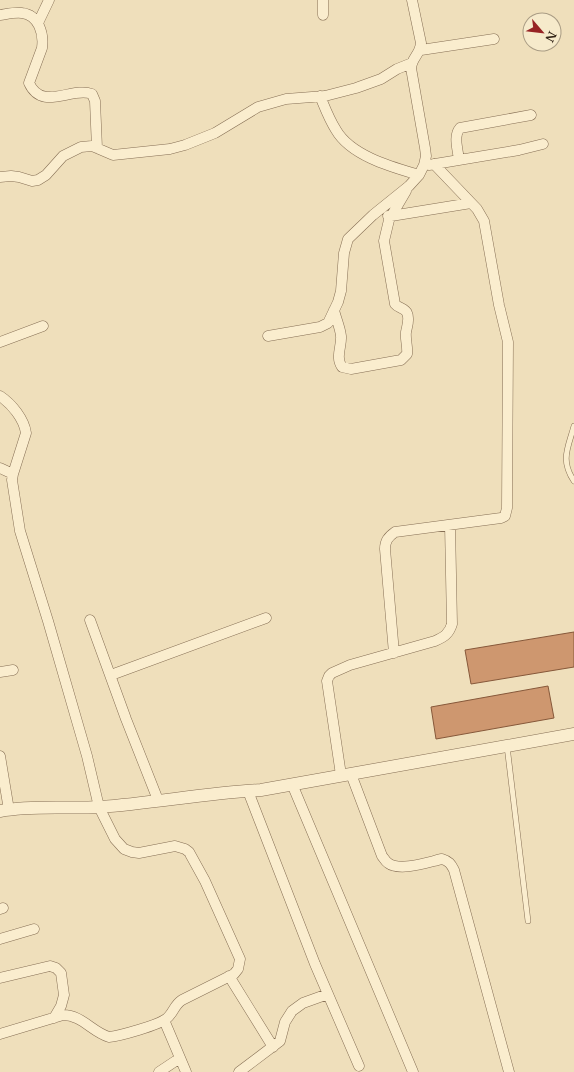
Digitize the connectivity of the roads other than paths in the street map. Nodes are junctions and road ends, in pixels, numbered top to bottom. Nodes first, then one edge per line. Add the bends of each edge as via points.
1 (49, 0) edge
2 (323, 0) edge
3 (412, 0) edge
4 (0, 15) edge
5 (323, 15) dead end
6 (38, 23) junction
7 (494, 39) dead end
8 (421, 50) junction
9 (412, 63) junction
10 (320, 96) junction
11 (531, 116) dead end
12 (543, 144) dead end
13 (97, 148) junction
14 (459, 160) junction
15 (429, 165) junction
16 (419, 175) junction
17 (0, 178) edge
18 (409, 186) junction
19 (470, 203) junction
20 (377, 211) junction
21 (391, 216) junction
22 (334, 310) junction
23 (43, 326) dead end
24 (268, 336) dead end
25 (0, 342) edge
26 (2, 399) edge
27 (574, 426) edge
28 (0, 468) edge
29 (13, 474) junction
30 (574, 481) edge
31 (450, 525) junction
32 (266, 618) dead end
33 (90, 620) dead end
34 (394, 653) junction
35 (13, 670) dead end
36 (0, 672) edge
37 (111, 675) junction
38 (574, 734) edge
39 (507, 746) junction
40 (0, 756) edge
41 (346, 774) junction
42 (292, 784) junction
43 (248, 790) junction
44 (158, 800) junction
45 (99, 807) junction
46 (5, 810) edge
47 (528, 921) dead end
48 (34, 929) dead end
49 (0, 939) edge
50 (229, 976) junction
51 (0, 978) edge
52 (328, 994) junction
53 (54, 1018) junction
54 (164, 1020) junction
55 (0, 1034) edge
56 (273, 1047) junction
57 (180, 1058) junction
58 (359, 1066) dead end
59 (159, 1072) edge
60 (186, 1072) edge
61 (239, 1072) edge
62 (413, 1072) edge
63 (509, 1072) edge

1 - 6 street
2 - 5 street
3 - 8 street via 422,43
4 - 6 street via 23,13
6 - 13 street via 42,48 29,80 30,86 47,97 92,94 95,101
7 - 8 street
8 - 9 street
9 - 10 street via 356,88
9 - 15 street
10 - 13 street via 286,99 258,107 215,133 185,145 113,155
10 - 16 street via 336,132 344,140 376,161
11 - 14 street via 460,128 456,135
12 - 14 street
13 - 17 street via 81,146 63,156 38,180 11,176
14 - 15 street
15 - 16 street
15 - 19 street
16 - 18 street
18 - 20 street
18 - 21 street
19 - 21 street
19 - 31 street via 484,221 508,342 508,508 501,518
20 - 21 street
20 - 22 street via 348,239 341,291
21 - 22 street via 384,241 395,304 408,314 407,354 401,360 351,370 342,367 338,352 341,335
22 - 24 street via 323,326
23 - 25 street
26 - 29 street via 15,411 26,428
27 - 30 lane via 566,453 566,465
28 - 29 street
29 - 45 street via 20,531 85,749
31 - 34 street via 450,630 446,636 435,641
31 - 34 street via 395,532 387,540 385,549
32 - 37 street
33 - 37 street
34 - 41 street via 350,665 332,673 328,678
35 - 36 street
37 - 44 street
38 - 39 street
39 - 41 street
39 - 47 lane
40 - 46 street
41 - 42 street
41 - 63 street via 387,862 398,867 406,867 442,859 450,863 454,870
42 - 43 street
42 - 62 street
43 - 44 street
43 - 52 street
44 - 45 street
45 - 46 street
45 - 50 street via 115,839 124,849 139,853 175,846 189,852 240,959 238,970
48 - 49 street
50 - 54 street via 182,1000
50 - 56 street
51 - 53 street via 50,966 56,968 61,973 64,995
52 - 56 street via 303,1003 292,1011 285,1022 280,1041
52 - 58 street
53 - 54 street via 63,1015 74,1017 109,1037
53 - 55 street
54 - 57 street
56 - 61 street
57 - 59 street
57 - 60 street

